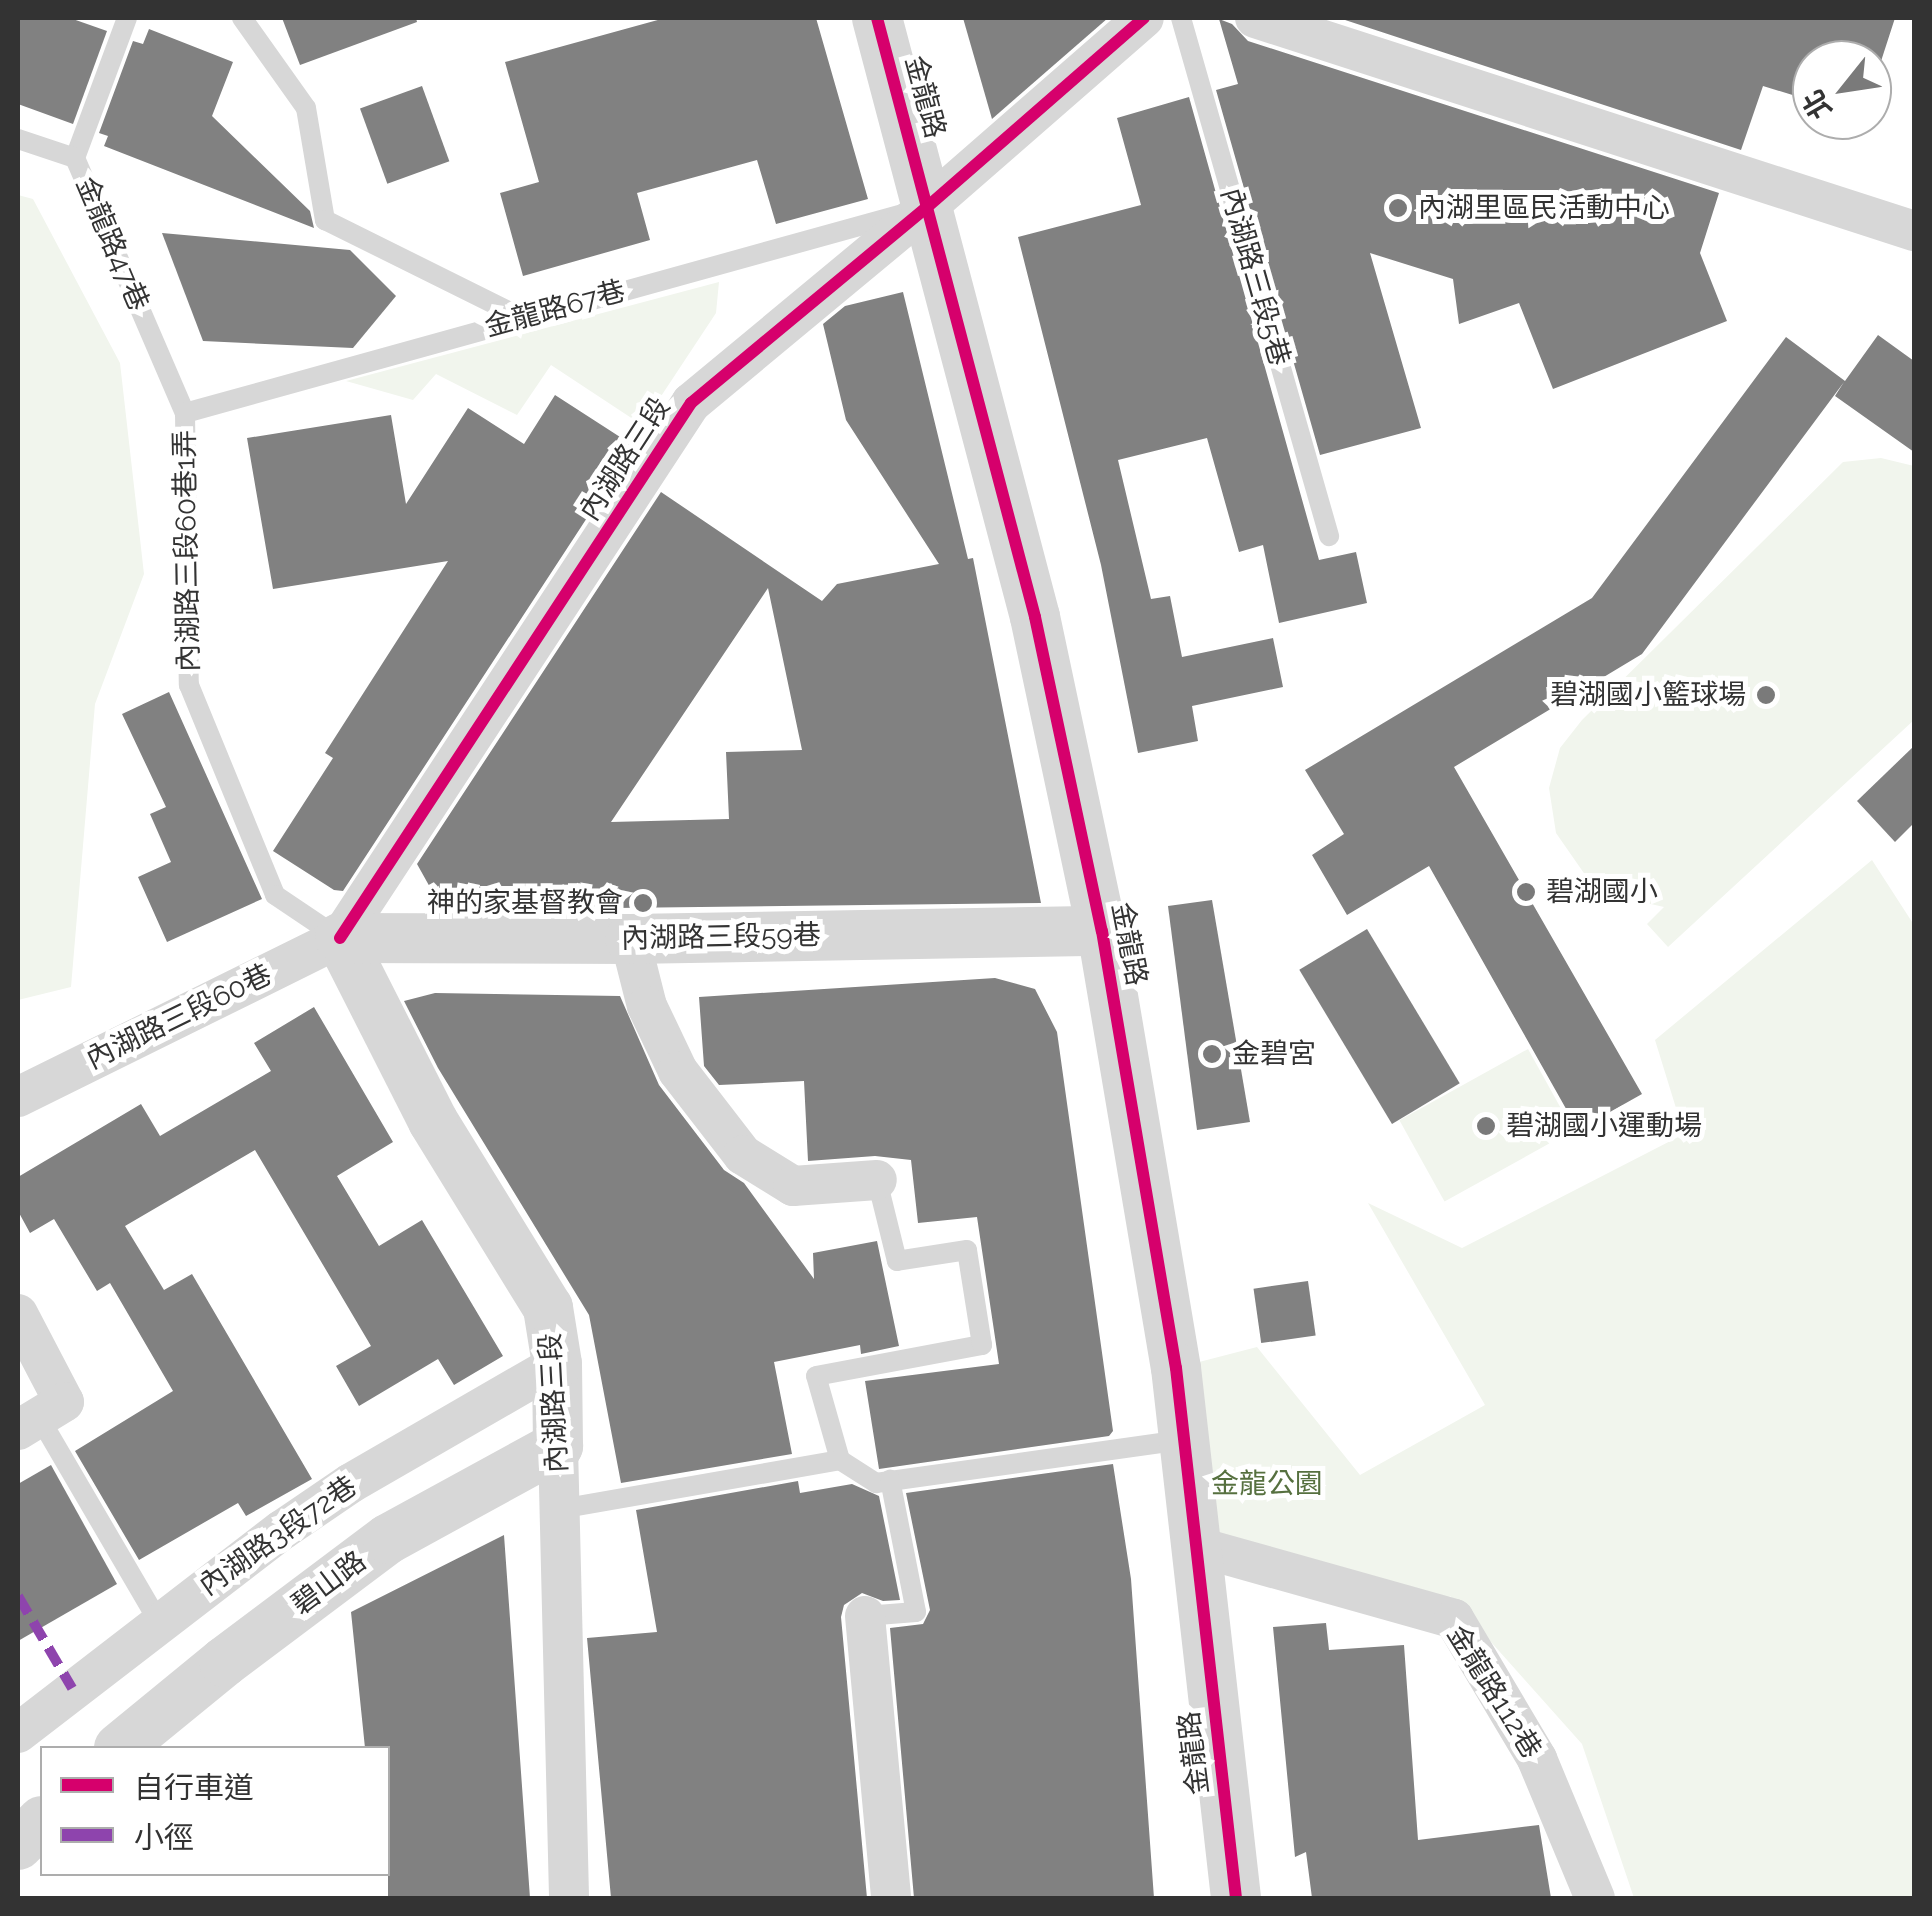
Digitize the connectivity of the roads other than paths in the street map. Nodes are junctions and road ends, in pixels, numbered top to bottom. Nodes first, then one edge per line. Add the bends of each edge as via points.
1 (127, 18) edge
2 (242, 18) edge
3 (877, 18) edge
4 (1144, 18) edge
5 (1182, 18) edge
6 (1255, 18) edge
7 (18, 139) edge
8 (75, 158) junction
9 (926, 208) junction
10 (1914, 231) edge
11 (522, 318) junction
12 (185, 413) junction
13 (1328, 536) dead end
14 (1102, 931) junction
15 (340, 938) junction
16 (630, 939) junction
17 (18, 1096) edge
18 (877, 1180) joint
19 (18, 1314) edge
20 (556, 1364) junction
21 (28, 1424) edge
22 (1184, 1439) junction
23 (558, 1446) junction
24 (840, 1460) junction
25 (890, 1480) junction
26 (560, 1509) junction
27 (1195, 1546) junction
28 (864, 1616) joint
29 (158, 1622) junction
30 (18, 1733) edge
31 (121, 1746) edge
32 (40, 1824) edge
33 (18, 1845) edge
34 (568, 1898) edge
35 (891, 1898) edge
36 (1236, 1898) edge
37 (1595, 1898) edge

1 - 8 lane, 金龍路47巷
2 - 11 lane via 306,108 326,220
3 - 9 street, 金龍路
4 - 9 street, 內湖路三段
5 - 13 lane, 內湖路三段5巷
6 - 10 street
7 - 8 lane
8 - 12 lane, 金龍路47巷
9 - 11 lane, 金龍路67巷
9 - 14 street, 金龍路 via 1035,617
9 - 15 street, 內湖路三段 via 691,403
11 - 12 lane, 金龍路67巷
12 - 15 lane, 內湖路三段60巷1弄 via 188,684 275,894
14 - 16 street, 內湖路三段59巷
14 - 22 street, 金龍路
15 - 16 street, 內湖路三段59巷
15 - 17 street, 內湖路三段60巷
15 - 20 street, 內湖路三段 via 433,1121 548,1308
16 - 18 street via 647,1006 678,1071 743,1154 793,1186
18 - 24 lane via 898,1261 967,1250 982,1345 816,1376
19 - 21 street via 64,1402
20 - 23 street, 內湖路三段
20 - 29 street, 內湖路3段72巷 via 350,1483
21 - 29 lane
22 - 25 lane
22 - 27 street, 金龍路
23 - 26 street, 內湖路三段
23 - 31 street, 碧山路 via 388,1539
24 - 25 lane via 876,1483
24 - 26 lane
25 - 28 lane via 916,1612
26 - 34 street, 內湖路三段
27 - 36 street, 金龍路
27 - 37 street, 金龍路112巷 via 1454,1619 1538,1759
28 - 35 street
29 - 30 street, 內湖路3段72巷
32 - 33 street

